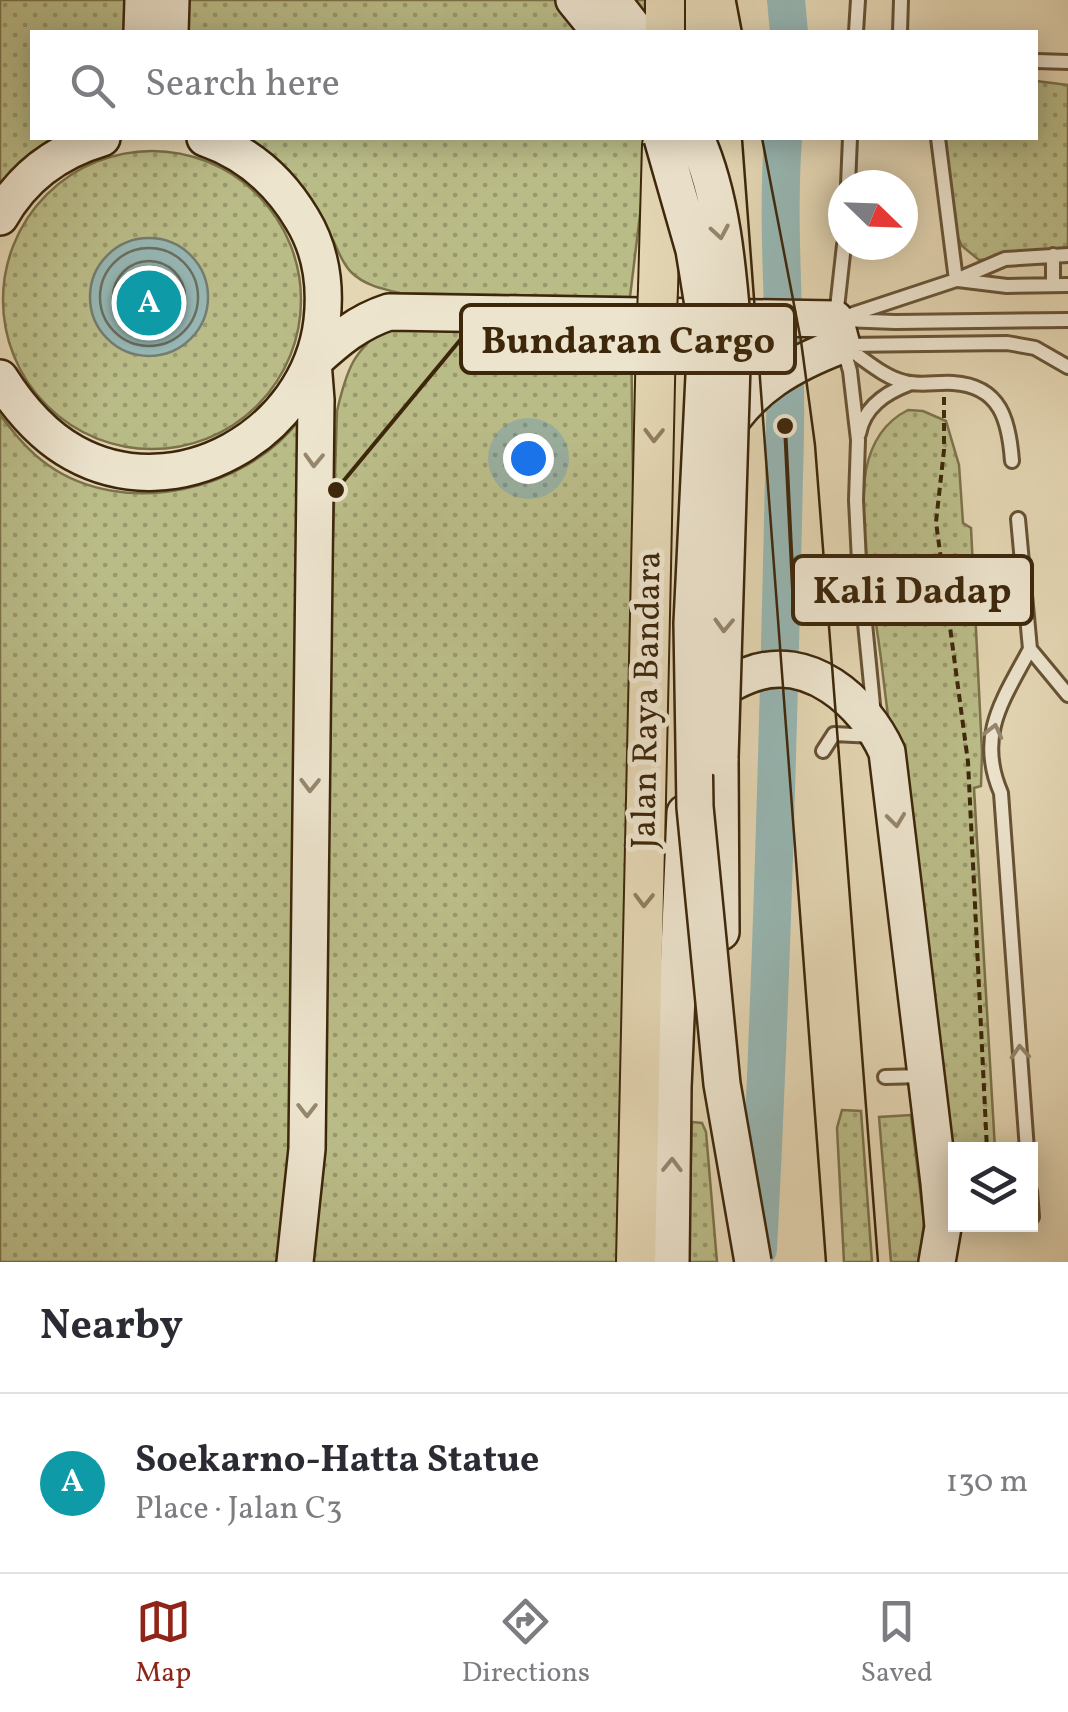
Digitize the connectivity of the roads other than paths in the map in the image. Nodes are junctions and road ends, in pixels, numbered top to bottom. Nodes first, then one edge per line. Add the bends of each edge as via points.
1 (143, 0) edge
2 (171, 0) edge
3 (574, 0) edge
4 (612, 0) edge
5 (666, 0) edge
6 (858, 0) edge
7 (901, 0) edge
8 (142, 30) edge
9 (170, 30) edge
10 (598, 30) edge
11 (635, 30) edge
12 (664, 30) edge
13 (856, 30) edge
14 (900, 30) edge
15 (1038, 62) edge
16 (1068, 62) edge
17 (93, 140) edge
18 (210, 140) edge
19 (662, 140) edge
20 (663, 140) edge
21 (697, 140) edge
22 (850, 140) edge
23 (938, 140) edge
24 (849, 170) edge
25 (0, 218) edge
26 (1053, 255) junction
27 (1068, 255) edge
28 (841, 260) edge
29 (320, 265) junction
30 (956, 280) junction
31 (1052, 285) junction
32 (1068, 285) edge
33 (389, 312) junction
34 (1068, 320) edge
35 (825, 334) junction
36 (313, 362) junction
37 (1068, 367) edge
38 (0, 378) edge
39 (911, 383) junction
40 (858, 440) junction
41 (1012, 461) dead end
42 (1018, 519) dead end
43 (1030, 649) junction
44 (1068, 695) edge
45 (878, 731) junction
46 (688, 738) junction
47 (823, 751) dead end
48 (926, 1076) junction
49 (885, 1077) dead end
50 (1027, 1142) edge
51 (948, 1219) edge
52 (948, 1228) edge
53 (295, 1262) edge
54 (636, 1262) edge
55 (672, 1262) edge
56 (737, 1262) edge
57 (753, 1262) edge
58 (938, 1262) edge

1 - 8 street
2 - 9 street
3 - 10 street
4 - 11 street
5 - 12 main road
6 - 13 lane
7 - 14 lane
15 - 16 lane
17 - 25 street via 44,166
18 - 29 street via 260,166 284,192 306,225
19 -> 54 main road, Jalan Raya Bandara, bridge
20 - 57 street, Jalan Raya Bandara, bridge via 694,250 702,305 692,623 695,807 717,1049
21 -> 56 street, bridge via 717,213 733,331 720,889 726,1172
22 - 24 lane
23 - 30 lane
26 - 27 lane
26 - 30 lane via 1005,260
26 - 31 lane
28 - 35 lane
29 - 33 street via 340,287
29 - 36 street via 324,306
30 - 31 lane
30 - 35 lane
31 - 32 lane
33 - 35 street via 746,316
33 - 36 street via 344,334
34 - 35 lane via 894,322
35 - 37 lane via 1007,343 1035,348
35 - 39 lane
35 - 40 lane via 850,371
35 - 46 street, Jalan Raya Bandara via 731,418 712,458
36 - 38 street via 289,404 249,441 205,464 158,472 111,468 76,454 45,433
36 -> 53 street via 307,1149
39 - 40 lane via 877,400
39 - 41 lane via 977,389 1010,427
40 - 45 lane via 859,562
42 - 43 lane
43 - 44 lane
50 -> 43 lane via 1001,792 990,766 990,736
45 - 46 street via 824,682 786,667 732,681 709,701
45 - 47 lane via 834,734
45 -> 48 street via 888,752
55 -> 46 street, Jalan Raya Bandara
48 - 49 lane
48 - 51 street
52 - 58 street

